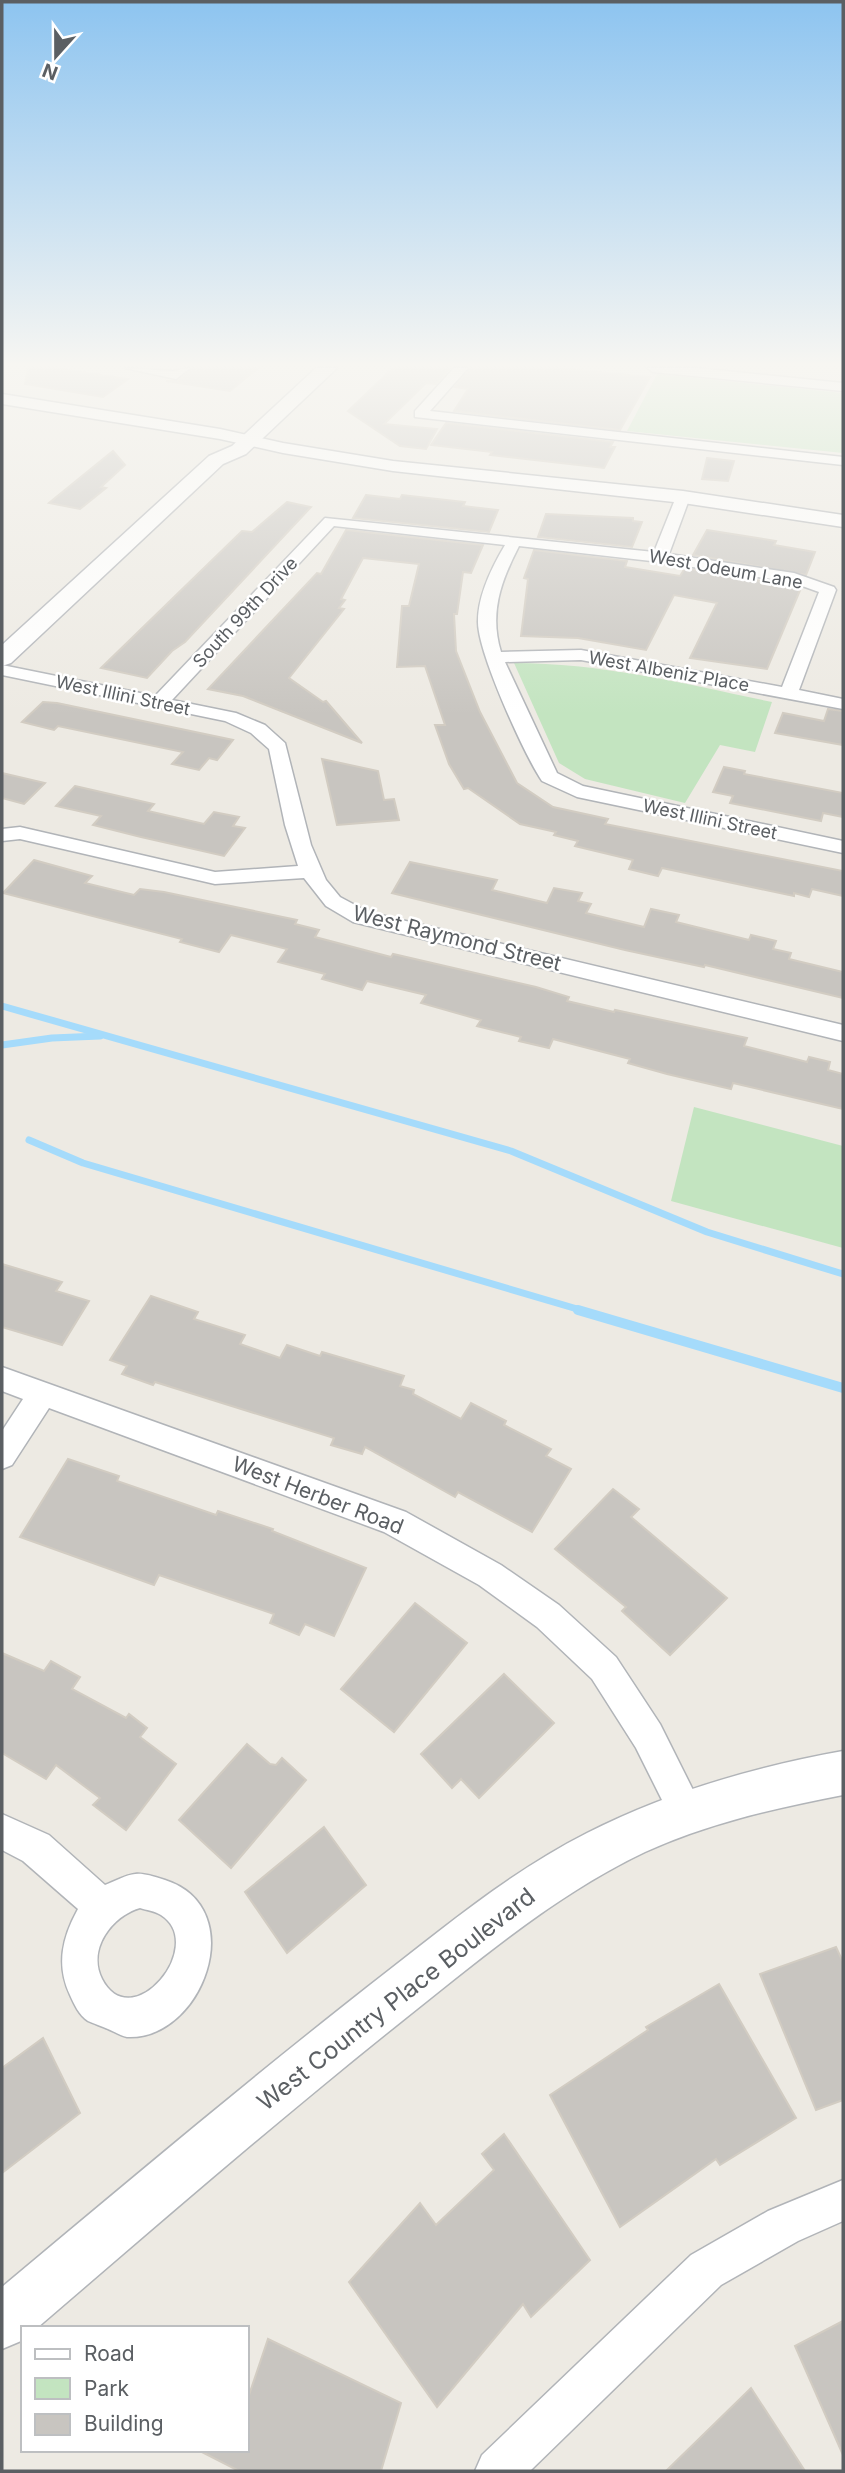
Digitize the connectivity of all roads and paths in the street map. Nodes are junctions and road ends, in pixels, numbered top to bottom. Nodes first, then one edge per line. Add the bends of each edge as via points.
1 (216, 483) edge
2 (554, 483) edge
3 (683, 497) junction
4 (330, 521) joint
5 (843, 521) edge
6 (515, 540) junction
7 (660, 556) junction
8 (494, 657) junction
9 (6, 672) edge
10 (789, 693) junction
11 (159, 702) junction
12 (843, 704) edge
13 (2, 835) edge
14 (843, 847) edge
15 (309, 871) junction
16 (843, 1032) edge
17 (2, 1379) edge
18 (43, 1393) junction
19 (2, 1456) edge
20 (843, 1773) edge
21 (687, 1814) junction
22 (2, 1832) edge
23 (103, 1907) dead end
24 (843, 2200) edge
25 (2, 2322) edge
26 (498, 2471) edge

1 - 9 main road
2 - 3 street
3 - 5 street
3 - 7 street
4 - 6 street, West Odeum Lane
4 - 11 street, South 99th Drive
6 - 7 street, West Odeum Lane
6 - 8 street, West Illini Street via 502,563 485,624
7 - 10 street, West Odeum Lane via 794,578 828,590
8 - 10 street, West Albeniz Place via 581,655
8 - 14 street, West Illini Street via 549,777 577,790
9 - 11 street, West Illini Street
10 - 12 street, West Albeniz Place
11 - 15 street, West Illini Street via 244,722 278,747
13 - 15 street via 20,833 215,878
15 - 16 street, West Raymond Street via 325,894 362,917
17 - 18 street, West Herber Road
18 - 19 street
18 - 21 street, West Herber Road via 394,1522 490,1576 548,1616 604,1668 648,1736
20 - 21 street, West Country Place Boulevard via 764,1789
21 - 25 street, West Country Place Boulevard via 591,1855 476,1933 337,2042
22 - 23 street via 36,1848
24 - 26 street via 783,2226 706,2270

